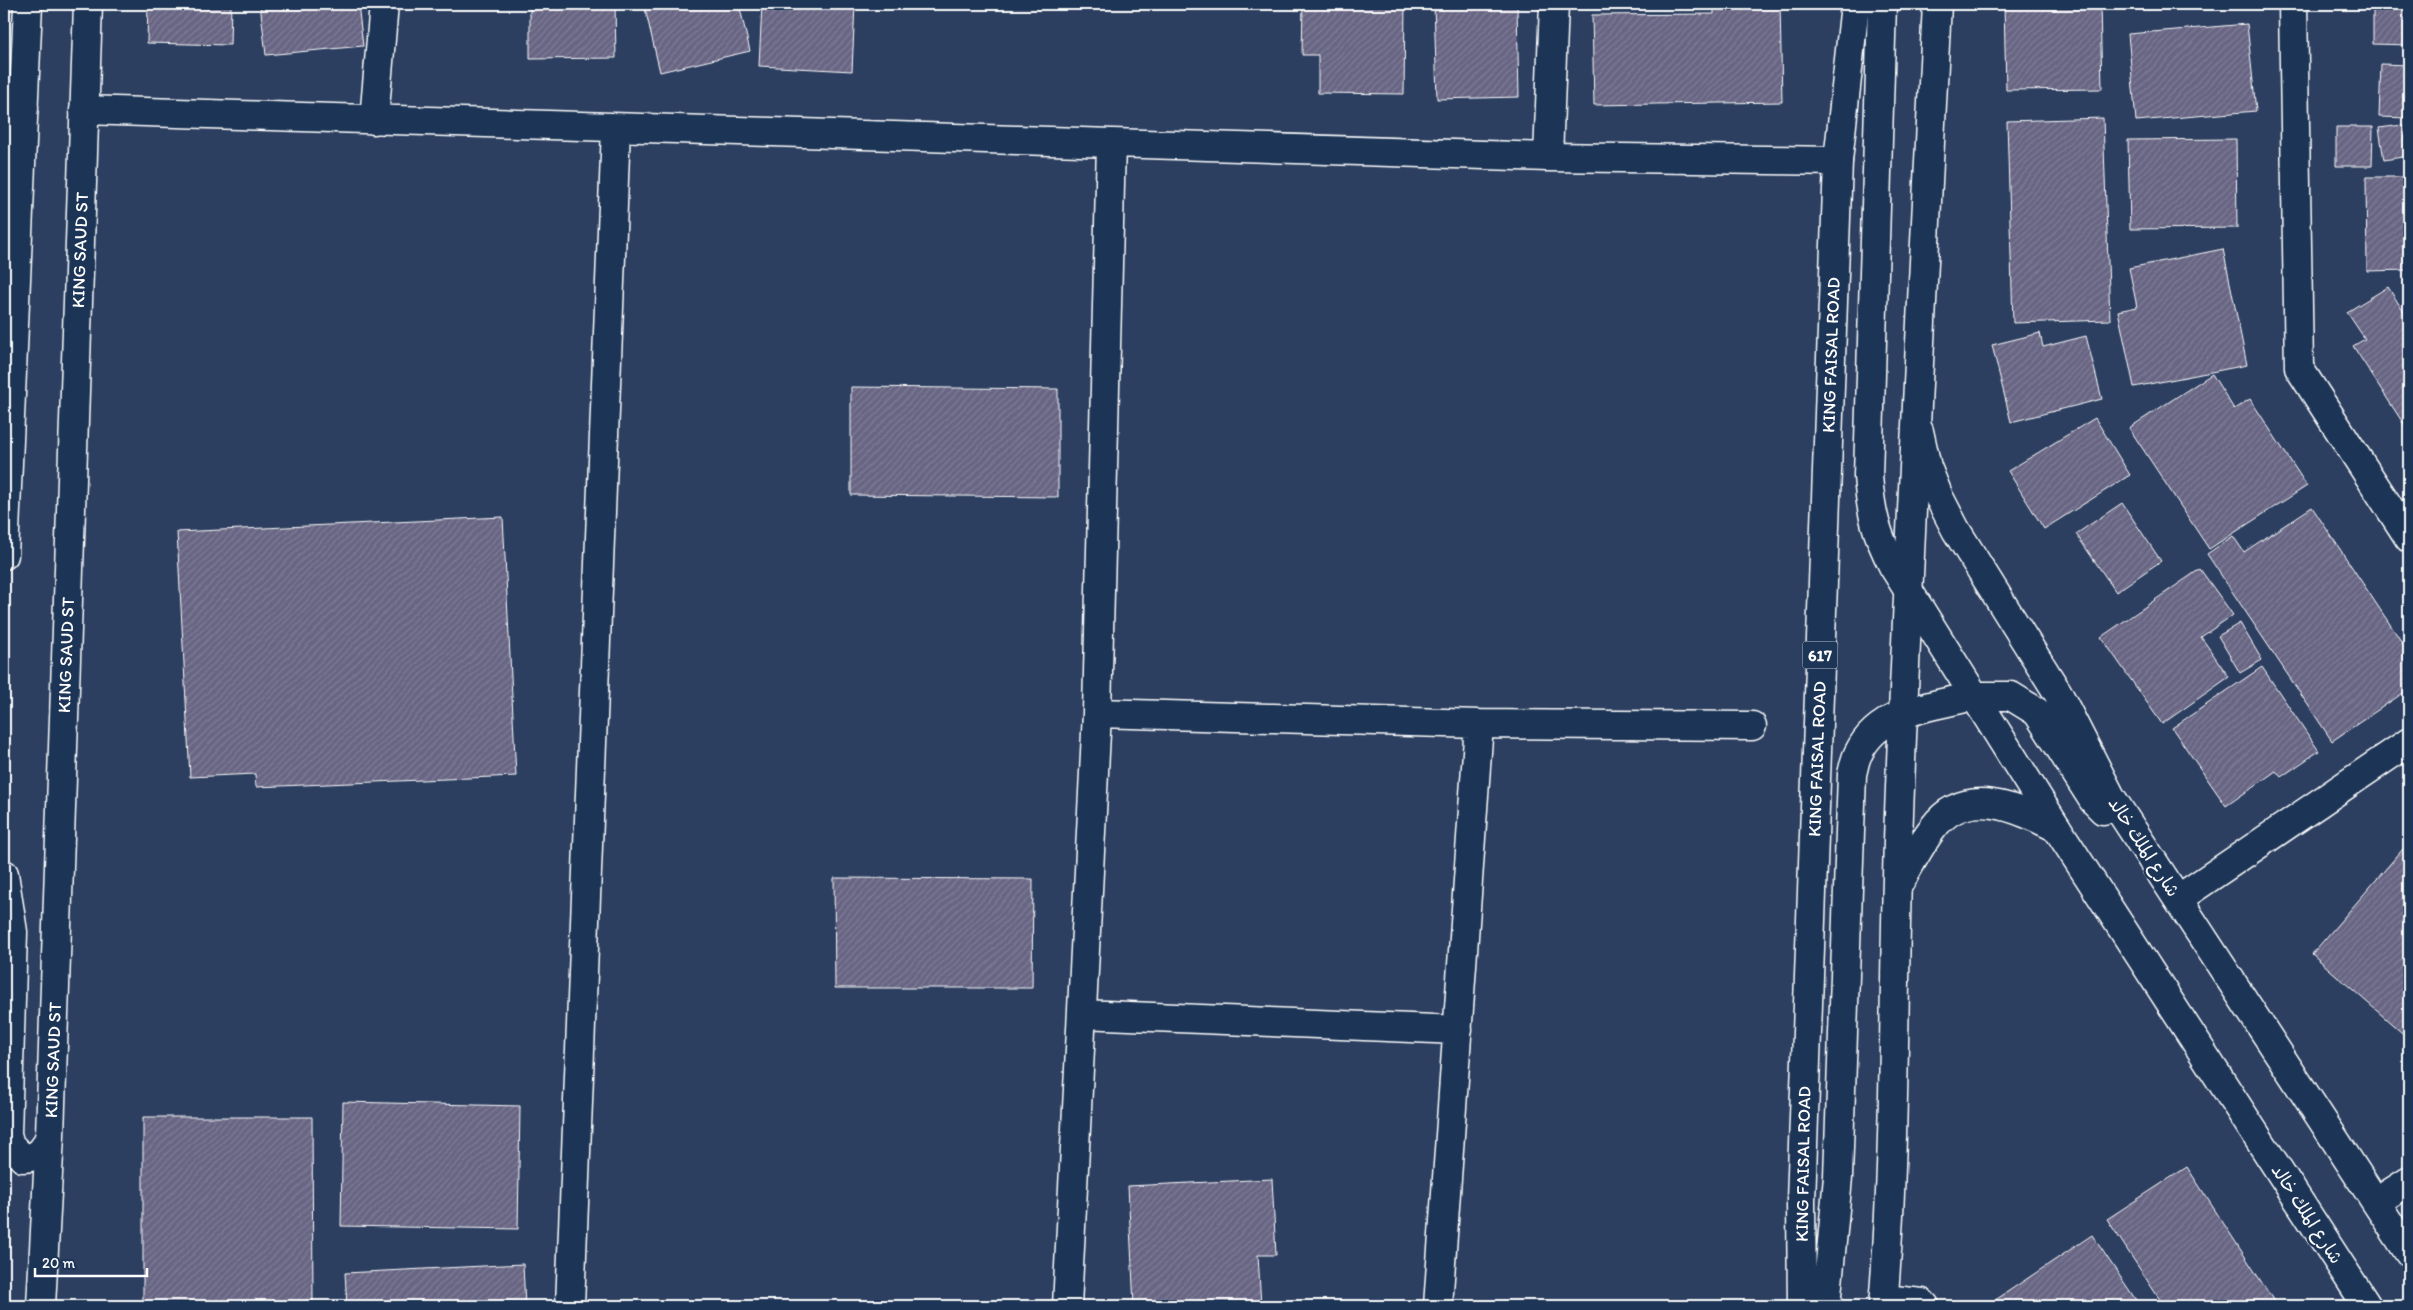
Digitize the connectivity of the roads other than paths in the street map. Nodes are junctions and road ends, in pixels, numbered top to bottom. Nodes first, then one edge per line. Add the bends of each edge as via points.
1 (28, 4) edge
2 (88, 4) edge
3 (384, 4) edge
4 (1554, 4) edge
5 (1855, 4) edge
6 (1882, 4) edge
7 (1937, 4) edge
8 (2293, 4) edge
9 (14, 107) edge
10 (84, 110) junction
11 (374, 120) junction
12 (616, 128) junction
13 (1111, 143) junction
14 (1548, 157) junction
15 (1838, 161) junction
16 (1916, 422) junction
17 (2409, 538) edge
18 (4, 555) edge
19 (1908, 591) junction
20 (1974, 696) junction
21 (1097, 713) junction
22 (1903, 713) junction
23 (1479, 724) junction
24 (1752, 726) dead end
25 (2409, 742) edge
26 (2058, 828) junction
27 (2150, 858) junction
28 (4, 874) edge
29 (1896, 888) junction
30 (2178, 899) junction
31 (1082, 1014) junction
32 (1458, 1030) junction
33 (50, 1135) junction
34 (2409, 1181) edge
35 (2376, 1202) junction
36 (2409, 1253) edge
37 (1884, 1302) edge
38 (41, 1306) edge
39 (570, 1306) edge
40 (1066, 1306) edge
41 (1438, 1306) edge
42 (1802, 1306) edge
43 (1826, 1306) edge
44 (1924, 1306) edge
45 (2367, 1306) edge

1 - 9 main road
2 - 10 main road, KING SAUD ST
3 - 11 main road
4 - 14 main road
5 - 15 main road, KING FAISAL ROAD / 617
6 - 19 main road, شارع الملك خالد via 1868,476 1870,508 1877,534
7 - 16 main road
8 - 17 main road via 2299,368
9 - 18 main road
10 - 11 main road
10 - 33 main road, KING SAUD ST
11 - 12 main road
12 - 13 main road
12 - 39 main road
13 - 14 main road
13 - 21 main road
14 - 15 main road
15 - 42 main road, KING FAISAL ROAD / 617 via 1801,1201
16 - 19 main road
16 - 27 main road, شارع الملك خالد via 1927,467 1948,514 2058,693 2111,797
19 - 20 main road, شارع الملك خالد
19 - 22 main road
20 - 22 main road
20 - 26 main road, شارع الملك خالد
20 - 27 main road via 2011,696 2037,712 2093,800
21 - 23 main road
21 - 31 main road
22 - 29 main road
22 - 43 main road via 1869,735 1858,752 1852,774 1838,1177
23 - 24 main road
23 - 32 main road
25 - 30 main road
26 - 29 main road via 2020,810 1994,803 1964,806 1947,814 1934,827
26 - 45 main road, شارع الملك خالد
27 - 30 main road, شارع الملك خالد
28 - 33 main road via 13,932 7,1134 10,1145 23,1158 38,1154 45,1148
29 - 37 main road via 1891,1208
30 - 35 main road, شارع الملك خالد
31 - 32 main road
31 - 40 main road
32 - 41 main road
33 - 38 main road, KING SAUD ST
34 - 35 main road
35 - 36 main road, شارع الملك خالد
37 - 44 main road via 1922,1303

